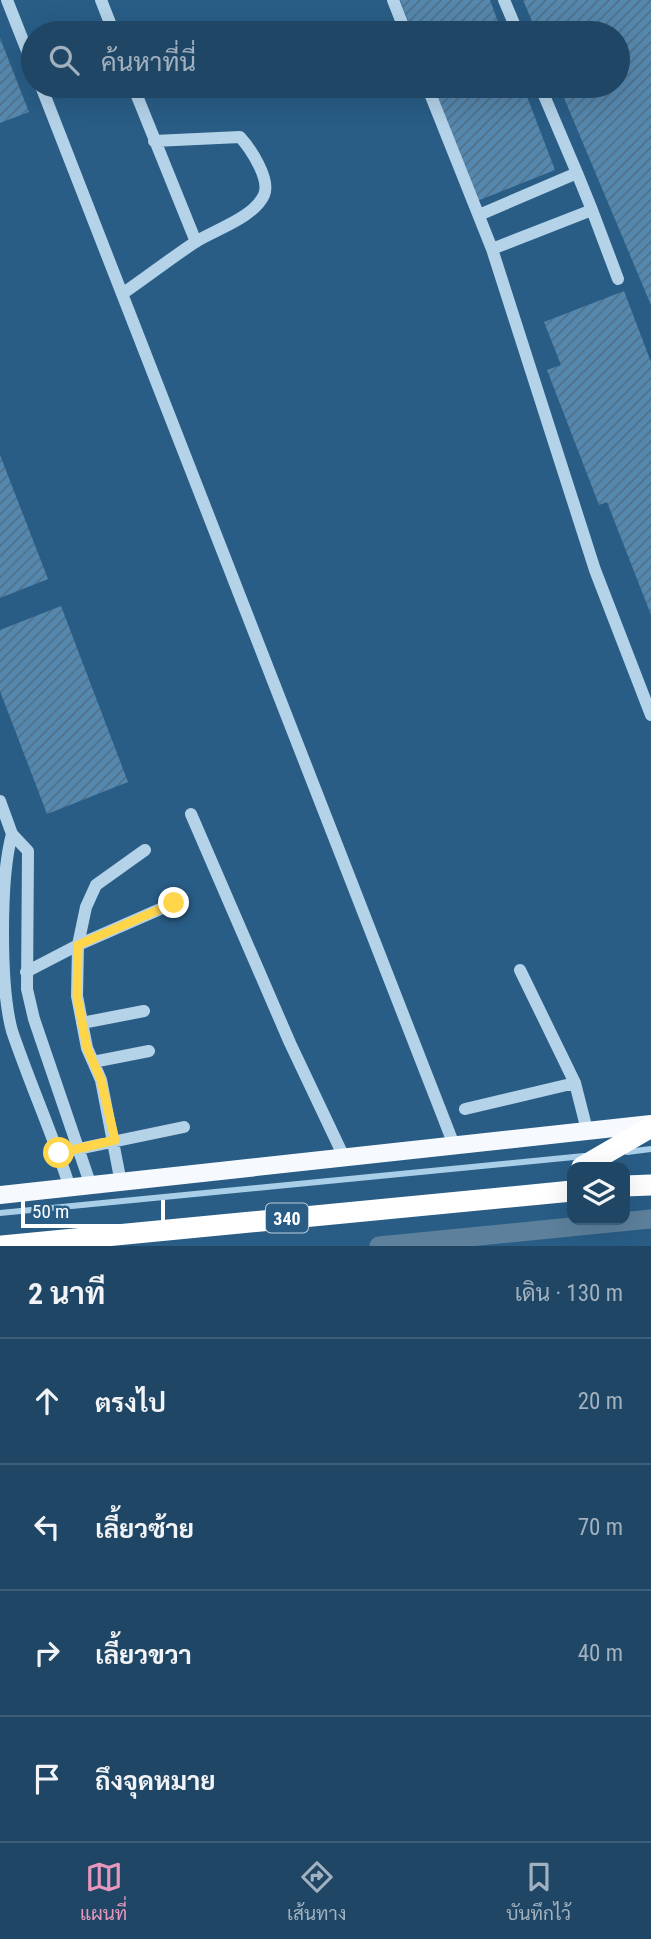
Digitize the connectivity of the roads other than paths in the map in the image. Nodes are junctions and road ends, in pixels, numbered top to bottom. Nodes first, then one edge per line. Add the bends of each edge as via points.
1 (8, 0) edge
2 (101, 0) edge
3 (393, 0) edge
4 (504, 0) edge
5 (109, 21) edge
6 (401, 21) edge
7 (513, 21) edge
8 (21, 34) edge
9 (46, 98) edge
10 (138, 98) edge
11 (432, 98) edge
12 (545, 98) edge
13 (154, 141) junction
14 (576, 173) junction
15 (592, 210) junction
16 (479, 215) junction
17 (196, 242) junction
18 (492, 249) junction
19 (618, 279) dead end
20 (122, 294) junction
21 (651, 715) edge
22 (0, 801) edge
23 (191, 814) dead end
24 (12, 834) junction
25 (145, 850) dead end
26 (174, 903) dead end
27 (2, 915) edge
28 (78, 945) junction
29 (520, 970) dead end
30 (26, 972) junction
31 (144, 1011) dead end
32 (82, 1023) junction
33 (149, 1051) dead end
34 (93, 1062) junction
35 (575, 1083) junction
36 (465, 1109) dead end
37 (651, 1125) edge
38 (184, 1127) dead end
39 (587, 1130) junction
40 (115, 1140) junction
41 (454, 1145) junction
42 (78, 1147) junction
43 (59, 1153) junction
44 (343, 1155) junction
45 (590, 1162) edge
46 (567, 1176) edge
47 (121, 1183) junction
48 (651, 1185) edge
49 (91, 1186) junction
50 (630, 1186) edge
51 (70, 1188) junction
52 (567, 1191) edge
53 (536, 1194) junction
54 (0, 1195) edge
55 (2, 1246) edge

1 - 8 street
2 - 5 street
3 - 6 street
4 - 7 street
9 - 20 street
10 - 13 street
11 - 16 street
12 - 14 street
13 - 17 street
13 - 17 street via 240,137 249,146 265,184 265,194 254,207
14 - 15 street
14 - 16 street
15 - 18 street
15 - 19 street
16 - 18 street
17 - 20 street
18 - 21 street via 596,570
20 - 41 street
22 - 24 street
23 - 44 street
24 - 27 street
24 - 30 street via 28,851
25 - 28 street via 96,885
26 - 28 street
27 - 43 street via 12,1029
28 - 30 street
28 - 32 street via 77,996
29 - 35 street
30 - 42 street via 34,1019
31 - 32 street
32 - 34 street
33 - 34 street
34 - 40 street
35 - 36 street
35 - 39 street
37 - 39 main road
37 - 45 highway
38 - 40 street
39 - 41 main road
40 - 42 street
40 - 47 street
41 - 44 main road
42 - 43 street
42 - 49 street
43 - 51 street
44 - 47 main road
46 - 53 highway
47 - 49 main road
48 - 50 highway
49 - 51 main road
51 - 54 main road
52 - 53 highway, 340
53 - 55 highway, 340

